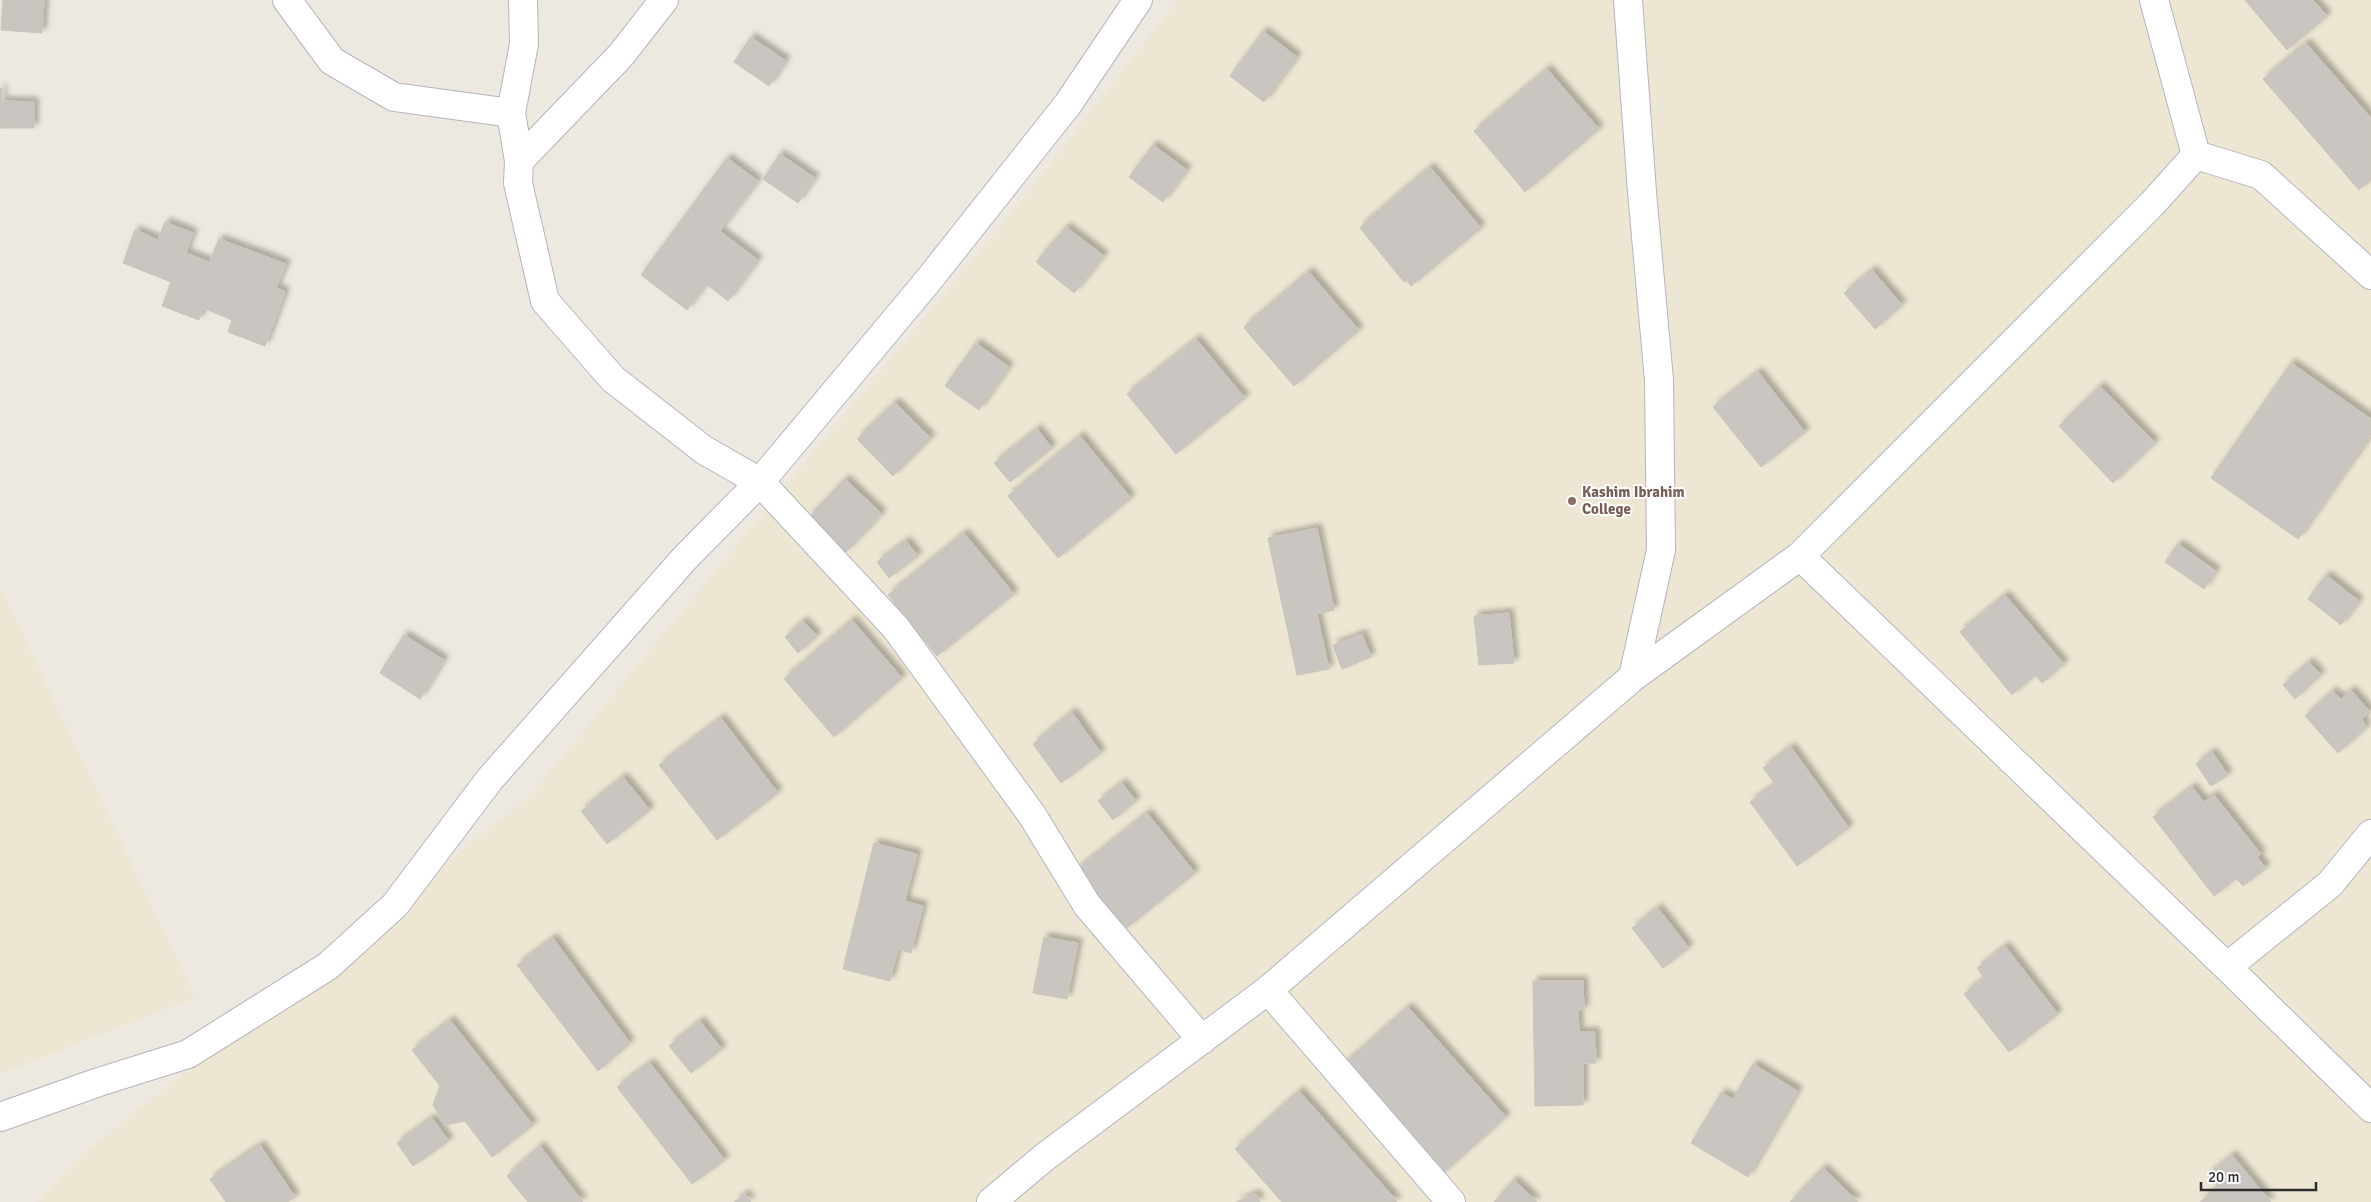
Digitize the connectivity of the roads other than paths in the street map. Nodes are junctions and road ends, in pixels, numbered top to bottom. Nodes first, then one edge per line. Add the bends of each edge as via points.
1 (287, 0) edge
2 (523, 0) edge
3 (664, 0) edge
4 (1138, 0) edge
5 (1628, 0) edge
6 (2154, 0) edge
7 (511, 113) junction
8 (2196, 156) junction
9 (520, 161) junction
10 (2371, 275) edge
11 (760, 482) junction
12 (1800, 556) junction
13 (1633, 677) junction
14 (2371, 834) edge
15 (2227, 967) junction
16 (1268, 990) junction
17 (1202, 1040) junction
18 (2371, 1108) edge
19 (0, 1117) edge
20 (991, 1202) edge
21 (1451, 1202) edge

1 - 7 street via 332,61 394,97
2 - 7 street via 524,44
3 - 9 street via 621,54
4 - 11 street via 1068,104 927,282
5 - 13 street via 1658,380 1660,550
6 - 8 street
7 - 9 street
8 - 10 street via 2261,175
8 - 12 street
9 - 11 street via 518,183 545,301 613,379 704,450
11 - 17 street via 896,628 1032,815 1087,906
11 - 19 street via 685,558 490,779 395,904 328,966 188,1054
12 - 13 street
12 - 15 street
13 - 16 street
14 - 15 street via 2330,884
15 - 18 street
16 - 17 street
16 - 21 street
17 - 20 street via 1046,1156

